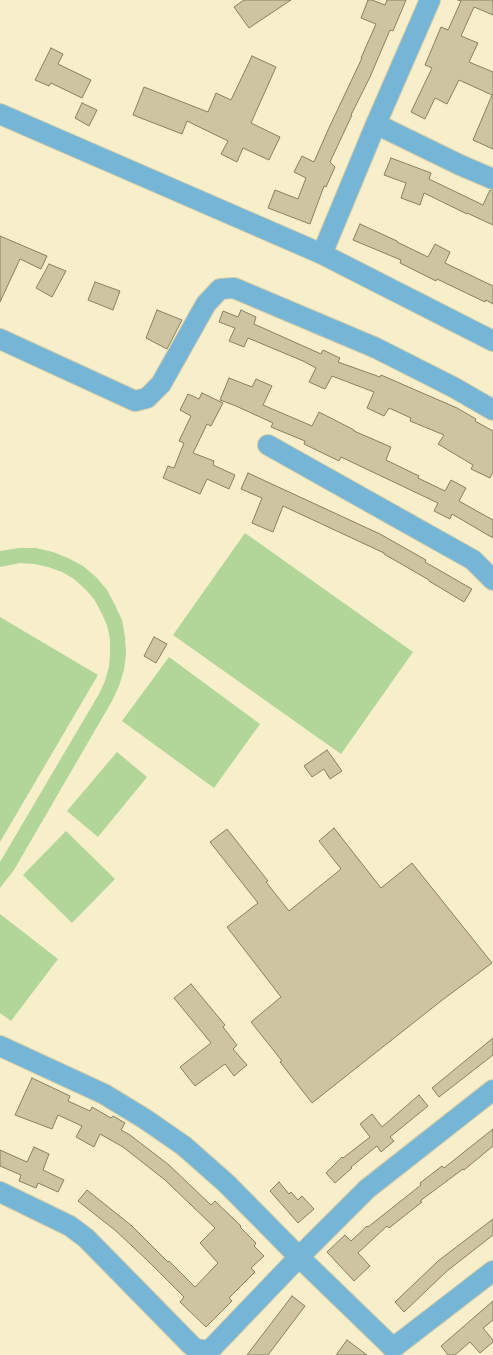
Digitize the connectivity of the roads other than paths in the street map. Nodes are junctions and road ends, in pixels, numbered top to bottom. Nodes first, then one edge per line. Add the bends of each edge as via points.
1 (430, 0) edge
2 (0, 114) edge
3 (376, 124) junction
4 (493, 179) edge
5 (322, 254) junction
6 (0, 339) edge
7 (493, 341) edge
8 (493, 410) edge
9 (268, 445) dead end
10 (493, 580) edge
11 (0, 1046) edge
12 (493, 1090) edge
13 (0, 1192) edge
14 (299, 1257) junction
15 (493, 1271) edge
16 (391, 1352) edge

1 - 3 street
2 - 5 street
3 - 4 street
3 - 5 street
5 - 7 street
6 - 8 street via 135,401 147,398 161,384 206,304 220,289 234,288 376,348 453,386
9 - 10 street via 474,560
11 - 14 street via 104,1094 184,1146 227,1184
12 - 14 street via 368,1189
13 - 14 street via 70,1226 86,1238 191,1345 201,1350 209,1351
14 - 16 street
15 - 16 street

